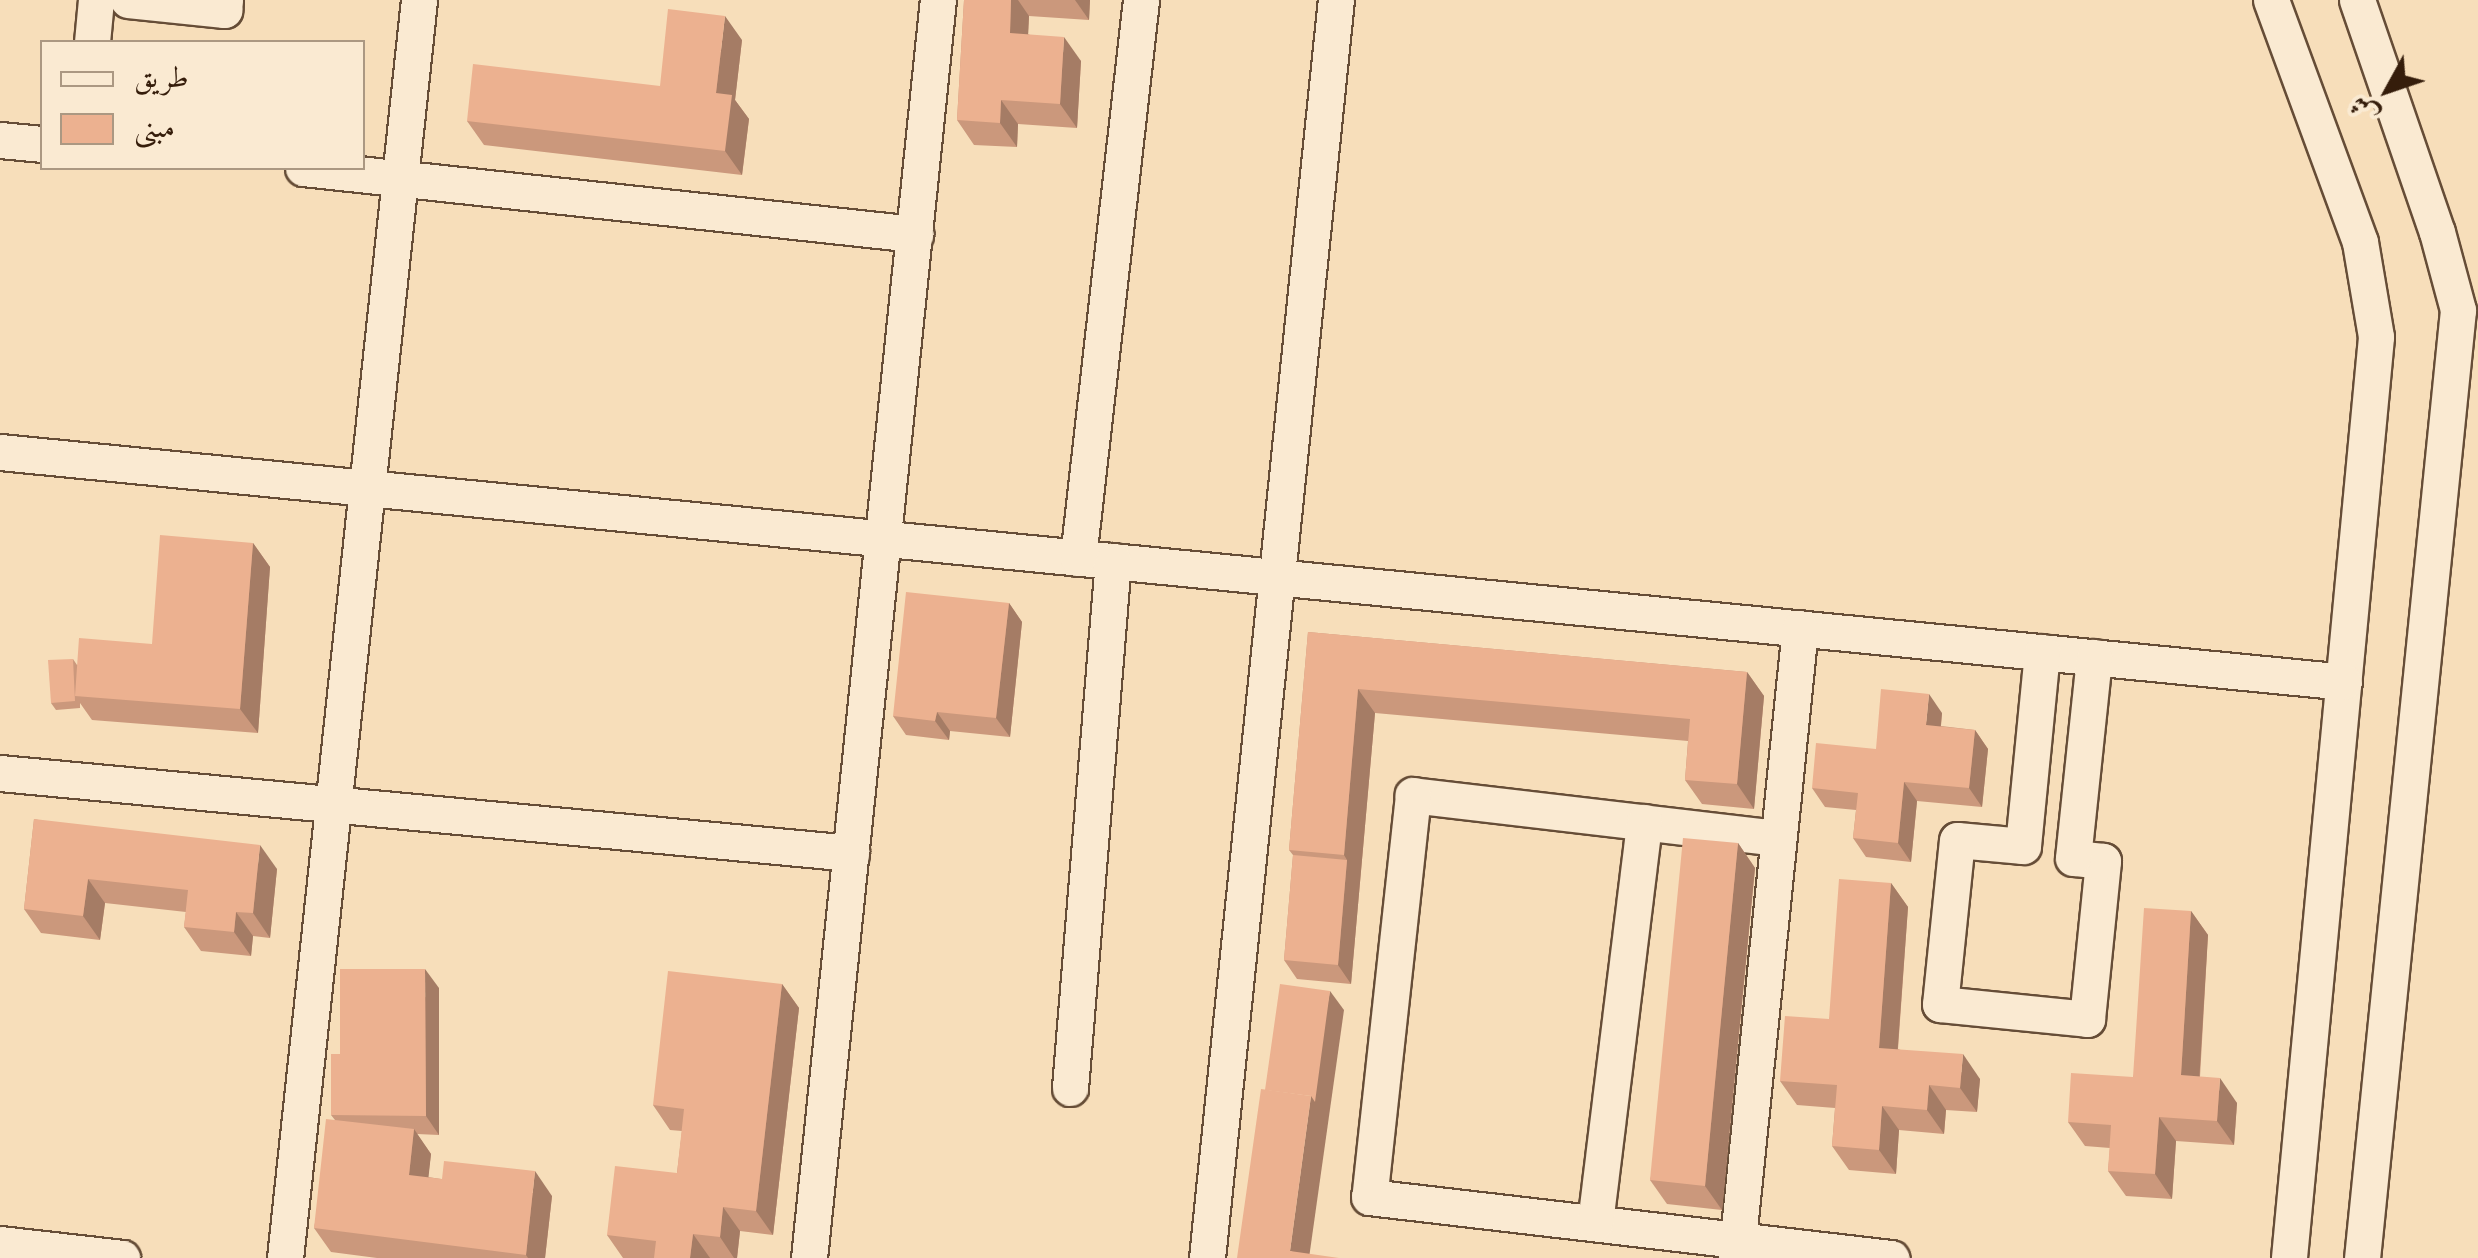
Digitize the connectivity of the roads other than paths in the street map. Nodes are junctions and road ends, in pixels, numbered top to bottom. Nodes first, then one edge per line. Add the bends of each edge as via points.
1 (96, 0) edge
2 (128, 0) edge
3 (225, 0) edge
4 (420, 0) edge
5 (938, 0) edge
6 (1141, 0) edge
7 (1336, 0) edge
8 (2271, 0) edge
9 (2357, 0) edge
10 (92, 40) edge
11 (0, 140) edge
12 (40, 144) edge
13 (328, 170) edge
14 (401, 176) junction
15 (915, 234) junction
16 (0, 452) edge
17 (366, 488) junction
18 (885, 539) junction
19 (1078, 558) junction
20 (1113, 562) junction
21 (1280, 578) junction
22 (1800, 628) junction
23 (2042, 652) junction
24 (2094, 657) junction
25 (2344, 682) junction
26 (0, 772) edge
27 (333, 805) junction
28 (1644, 822) junction
29 (1778, 838) junction
30 (852, 854) junction
31 (1070, 1088) dead end
32 (1594, 1223) junction
33 (0, 1244) edge
34 (1737, 1249) edge
35 (122, 1258) edge
36 (285, 1258) edge
37 (809, 1258) edge
38 (1207, 1258) edge
39 (1891, 1258) edge
40 (2289, 1258) edge
41 (2362, 1258) edge

1 - 10 street
2 - 3 street via 224,10
4 - 14 street
5 - 15 street
6 - 19 street
7 - 21 street
8 - 25 street via 2360,242 2376,337
9 - 41 street via 2438,232 2458,310
11 - 12 street
13 - 14 street
14 - 15 street
14 - 17 street
15 - 18 street
16 - 17 street
17 - 18 street
17 - 27 street
18 - 19 street
18 - 30 street
19 - 20 street
20 - 21 street
20 - 31 street
21 - 22 street
21 - 38 street
22 - 23 street
22 - 29 street
23 - 24 street
23 - 24 street via 2022,846 1957,840 1940,1004 2086,1020 2103,862 2073,858
24 - 25 street
25 - 40 street
26 - 27 street
27 - 30 street
27 - 36 street
28 - 29 street
28 - 32 street
28 - 32 street via 1413,796 1369,1197
29 - 34 street
30 - 37 street
32 - 34 street
33 - 35 street
34 - 39 street

